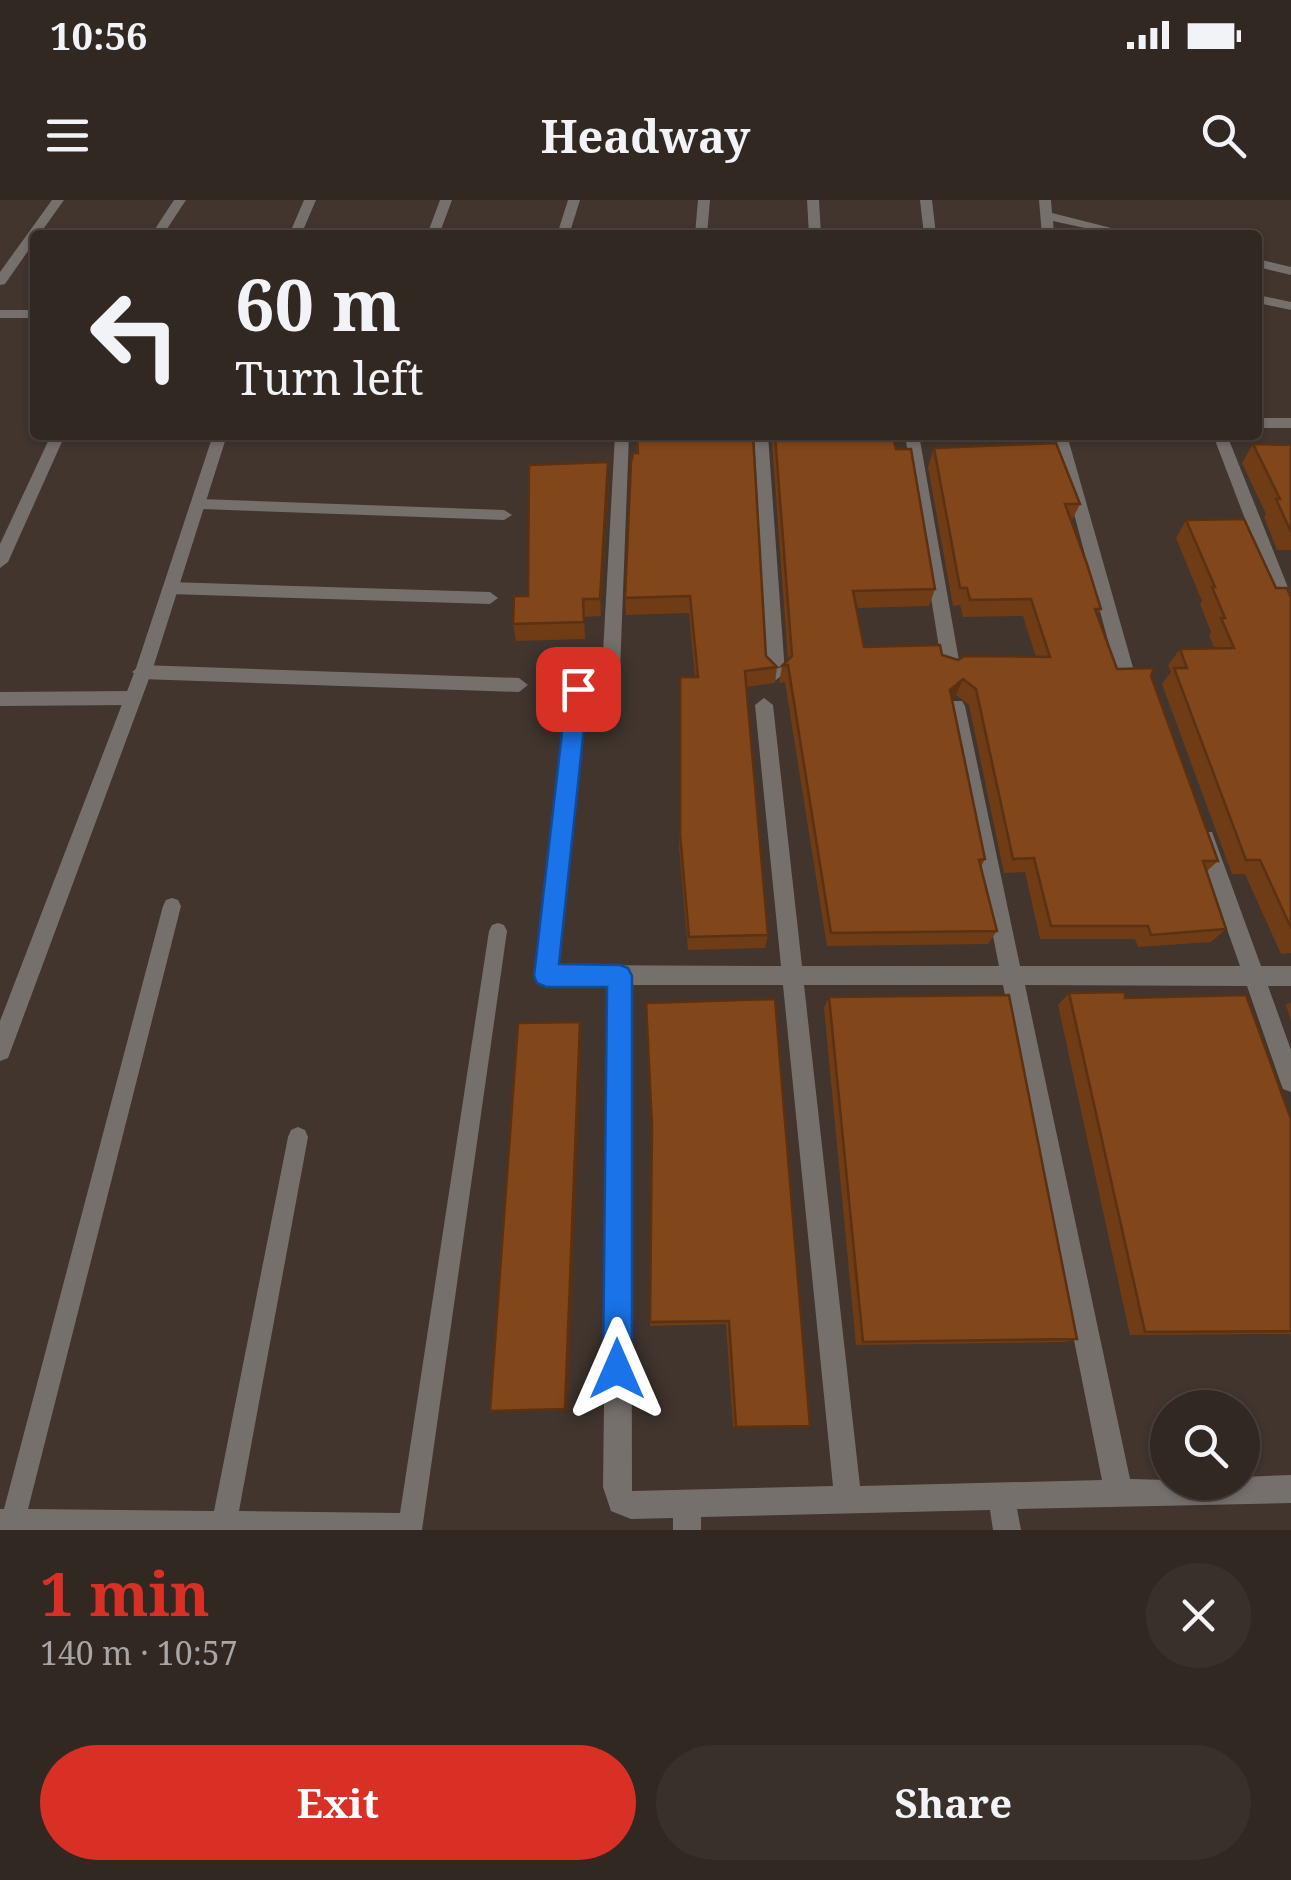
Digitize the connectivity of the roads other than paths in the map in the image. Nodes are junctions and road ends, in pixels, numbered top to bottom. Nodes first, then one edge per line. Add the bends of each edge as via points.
1 (58, 200) edge
2 (180, 200) edge
3 (310, 200) edge
4 (446, 200) edge
5 (574, 200) edge
6 (704, 200) edge
7 (814, 200) edge
8 (926, 200) edge
9 (1045, 207) edge
10 (37, 230) edge
11 (160, 230) edge
12 (297, 230) edge
13 (435, 230) edge
14 (565, 230) edge
15 (701, 230) edge
16 (815, 230) edge
17 (929, 230) edge
18 (1117, 230) edge
19 (30, 239) edge
20 (1262, 264) edge
21 (1291, 271) edge
22 (0, 281) edge
23 (1262, 300) edge
24 (1291, 306) edge
25 (0, 314) edge
26 (30, 314) edge
27 (1262, 423) edge
28 (1291, 423) edge
29 (56, 440) edge
30 (219, 440) edge
31 (622, 440) edge
32 (761, 440) edge
33 (913, 440) edge
34 (1061, 440) edge
35 (1222, 440) edge
36 (200, 504) junction
37 (504, 515) dead end
38 (0, 562) edge
39 (170, 588) junction
40 (490, 598) dead end
41 (1291, 616) edge
42 (951, 666) edge
43 (611, 671) dead end
44 (1125, 671) edge
45 (140, 672) junction
46 (776, 674) edge
47 (519, 685) dead end
48 (578, 689) dead end
49 (132, 698) junction
50 (0, 699) edge
51 (764, 705) dead end
52 (956, 706) edge
53 (1197, 816) edge
54 (172, 906) dead end
55 (498, 930) dead end
56 (1012, 974) junction
57 (620, 976) junction
58 (792, 976) junction
59 (1254, 976) junction
60 (1291, 976) edge
61 (0, 1050) edge
62 (1291, 1082) edge
63 (298, 1136) dead end
64 (1119, 1494) junction
65 (1289, 1496) edge
66 (1002, 1497) junction
67 (848, 1500) junction
68 (687, 1517) edge
69 (6, 1522) edge
70 (224, 1524) junction
71 (410, 1527) edge
72 (1007, 1530) edge

1 - 10 street
2 - 11 street
3 - 12 street
4 - 13 street
5 - 14 street
6 - 15 street
7 - 16 street
8 - 17 street
9 - 18 street
19 - 22 street
20 - 21 street
23 - 24 street
25 - 26 street
27 - 28 street
29 - 38 street
30 - 36 street
31 - 43 street
32 - 46 street
33 - 42 street
34 - 44 street
35 - 41 street
36 - 37 street
36 - 39 street
39 - 40 street
39 - 45 street
45 - 47 street
45 - 49 street
48 - 57 street via 546,976
49 - 50 street
49 - 61 street
51 - 58 street
52 - 56 street
53 - 59 street
54 - 69 lane
55 - 71 lane
56 - 58 street
56 - 59 street
56 - 64 street
57 - 58 street
57 - 68 street via 616,1487 631,1505
58 - 67 street
59 - 60 street
59 - 62 street
63 - 70 lane
64 - 65 street
64 - 66 street
66 - 67 street
66 - 72 street
67 - 68 street
69 - 70 lane
70 - 71 lane

